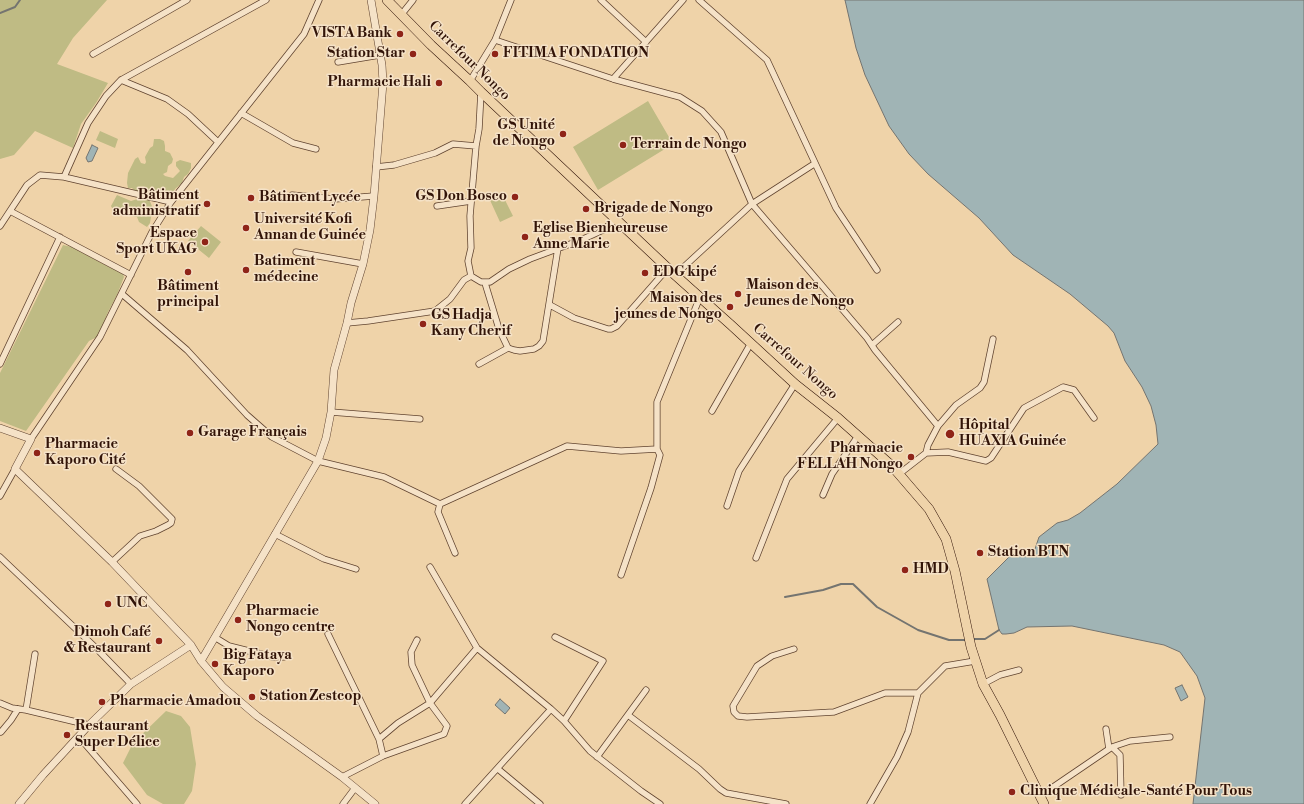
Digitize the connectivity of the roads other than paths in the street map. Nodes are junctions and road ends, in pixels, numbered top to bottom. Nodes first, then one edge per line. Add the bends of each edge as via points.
1 (187, 0) edge
2 (266, 0) edge
3 (319, 0) edge
4 (371, 0) edge
5 (387, 0) edge
6 (414, 0) edge
7 (511, 0) edge
8 (601, 0) edge
9 (683, 0) edge
10 (699, 0) edge
11 (401, 14) junction
12 (495, 40) junction
13 (646, 42) junction
14 (93, 54) dead end
15 (380, 55) junction
16 (338, 62) dead end
17 (613, 79) junction
18 (121, 80) junction
19 (470, 81) junction
20 (481, 92) junction
21 (240, 113) junction
22 (218, 142) junction
23 (476, 146) junction
24 (316, 149) dead end
25 (814, 164) junction
26 (376, 167) junction
27 (64, 177) junction
28 (292, 194) dead end
29 (374, 196) junction
30 (471, 201) junction
31 (171, 202) junction
32 (752, 204) junction
33 (437, 206) dead end
34 (10, 211) junction
35 (616, 219) junction
36 (0, 226) edge
37 (60, 237) junction
38 (558, 248) junction
39 (296, 252) dead end
40 (363, 264) junction
41 (877, 270) dead end
42 (671, 272) junction
43 (131, 275) junction
44 (471, 276) junction
45 (485, 283) junction
46 (122, 294) junction
47 (700, 297) junction
48 (550, 305) junction
49 (898, 322) dead end
50 (347, 323) junction
51 (993, 339) dead end
52 (751, 343) junction
53 (872, 345) junction
54 (508, 348) junction
55 (0, 364) edge
56 (479, 364) dead end
57 (795, 384) junction
58 (712, 411) dead end
59 (331, 412) junction
60 (838, 418) junction
61 (1094, 418) dead end
62 (420, 419) dead end
63 (938, 426) junction
64 (0, 428) edge
65 (858, 436) junction
66 (31, 439) junction
67 (657, 449) junction
68 (926, 453) junction
69 (318, 461) junction
70 (15, 468) junction
71 (116, 469) dead end
72 (899, 474) junction
73 (823, 495) dead end
74 (0, 496) edge
75 (440, 504) junction
76 (727, 506) dead end
77 (275, 534) junction
78 (455, 553) dead end
79 (0, 557) edge
80 (756, 558) dead end
81 (112, 562) junction
82 (430, 567) dead end
83 (356, 569) dead end
84 (621, 575) dead end
85 (328, 634) dead end
86 (555, 637) dead end
87 (216, 638) junction
88 (417, 640) dead end
89 (192, 645) junction
90 (477, 648) junction
91 (794, 649) dead end
92 (35, 654) dead end
93 (284, 657) dead end
94 (201, 661) junction
95 (975, 661) junction
96 (1019, 670) dead end
97 (131, 684) junction
98 (983, 684) junction
99 (646, 690) dead end
100 (918, 694) junction
101 (430, 703) junction
102 (0, 704) edge
103 (18, 709) junction
104 (551, 709) junction
105 (26, 710) junction
106 (628, 715) junction
107 (564, 721) junction
108 (89, 725) junction
109 (1106, 729) dead end
110 (1, 732) edge
111 (79, 737) junction
112 (1170, 737) dead end
113 (379, 739) junction
114 (1111, 748) junction
115 (383, 756) junction
116 (598, 757) junction
117 (498, 769) junction
118 (342, 777) junction
119 (355, 788) junction
120 (1121, 795) dead end
121 (1042, 800) edge
122 (19, 804) edge
123 (137, 804) edge
124 (343, 804) edge
125 (375, 804) edge
126 (465, 804) edge
127 (540, 804) edge
128 (660, 804) edge
129 (786, 804) edge
130 (870, 804) edge

1 - 14 street
2 - 18 street
3 - 21 street via 304,34
4 - 15 street
5 - 11 main road, Carrefour Nongo
6 - 11 street
7 - 12 street
8 - 13 street
9 - 13 street
10 - 25 street via 767,60
11 - 19 main road, Carrefour Nongo
12 - 17 street
12 - 19 street
13 - 17 street
15 - 16 street
15 - 26 street via 383,83
17 - 32 street via 680,98 702,111 721,132
18 - 22 street via 167,99 188,114
18 - 27 street via 106,96 88,123
19 - 20 main road, Carrefour Nongo
20 - 23 street
20 - 35 main road, Carrefour Nongo
21 - 22 street
21 - 24 street via 293,142
22 - 31 street
23 - 26 street via 453,144 435,153 394,165
23 - 30 street
25 - 32 street
25 - 41 street via 836,208
26 - 29 street
27 - 31 street
27 - 34 street via 40,175 27,185
28 - 29 street via 335,199
29 - 40 street
30 - 33 street
30 - 44 street via 471,248 468,261
31 - 43 street via 152,232
32 - 42 street
32 - 53 street
34 - 36 street
34 - 37 street
35 - 38 street via 603,230
35 - 42 main road, Carrefour Nongo
37 - 43 street
37 - 55 street
38 - 45 street via 530,258
38 - 48 street
39 - 40 street
40 - 50 street
42 - 47 main road, Carrefour Nongo
42 - 48 street via 611,329 574,318
43 - 46 street
44 - 45 street
44 - 50 street via 464,280 450,299 435,311
45 - 54 street via 498,329
46 - 66 street via 100,337
46 - 69 street via 187,350 247,415 272,437
47 - 52 main road, Carrefour Nongo
47 - 67 street via 657,402
48 - 54 street via 543,341 539,346 527,351
49 - 53 street
50 - 59 street via 334,370
51 - 63 street via 984,382 980,388 956,405
52 - 57 main road, Carrefour Nongo
52 - 58 street
53 - 63 street
54 - 56 street
57 - 60 main road, Carrefour Nongo
57 - 76 street via 739,471
59 - 62 street
59 - 69 street
60 - 65 main road, Carrefour Nongo
60 - 80 street via 787,479
61 - 68 street via 1074,390 1063,387 1024,408 991,458 986,460 948,452
63 - 68 street
64 - 66 street
65 - 72 main road, Carrefour Nongo
65 - 73 street via 832,474
66 - 70 street
67 - 75 street via 621,451 567,446
67 - 84 street via 660,455 651,488
68 - 72 street
69 - 75 street via 384,477
69 - 77 street
70 - 74 street
70 - 81 street
71 - 81 street via 139,486 172,519 171,524 140,536
72 - 95 main road, Carrefour Nongo via 929,509 946,539
75 - 78 street via 438,512
77 - 83 street via 324,559
77 - 87 street
79 - 97 street
81 - 89 street
82 - 90 street
85 - 113 street
86 - 107 street via 602,662
87 - 93 street via 229,646 273,657
87 - 94 street
88 - 101 street via 411,652 412,665
89 - 94 street
89 - 97 street
90 - 101 street
90 - 104 street
91 - 100 street via 772,656 757,666 733,706 738,716 834,712 885,693
92 - 105 street
94 - 118 street via 223,687 257,716
95 - 98 main road, Carrefour Nongo
95 - 100 street via 945,666
96 - 98 street via 1000,675
97 - 108 street
98 - 121 main road, Carrefour Nongo
99 - 106 street
100 - 130 street via 908,732
101 - 113 street via 398,723
101 - 115 street via 447,726 444,734
102 - 103 street
103 - 105 street
103 - 110 street
104 - 107 street
104 - 117 street
105 - 108 street
106 - 116 street
106 - 129 street via 726,793
107 - 116 street
108 - 111 street
109 - 114 street
111 - 122 street
111 - 123 street
112 - 114 street via 1130,741
113 - 115 street
114 - 120 street via 1120,755
114 - 121 street
115 - 118 street
116 - 128 street
117 - 126 street
117 - 127 street
118 - 119 street
119 - 124 street
119 - 125 street

